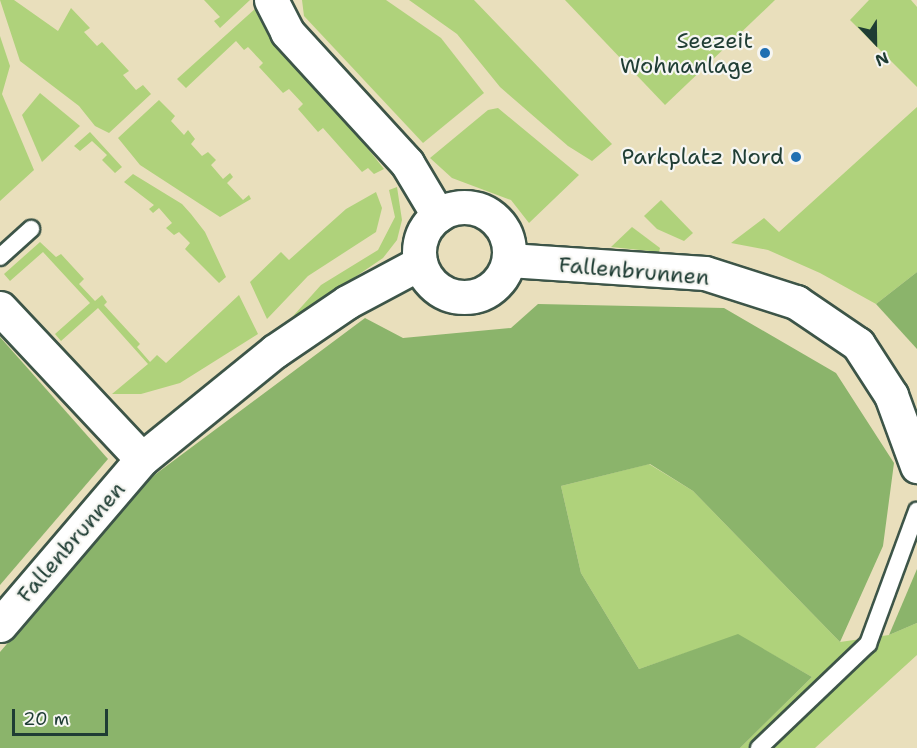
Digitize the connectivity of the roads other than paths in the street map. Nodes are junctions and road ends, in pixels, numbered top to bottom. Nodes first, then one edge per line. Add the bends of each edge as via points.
1 (271, 0) edge
2 (438, 215) junction
3 (31, 229) dead end
4 (0, 257) edge
5 (509, 260) junction
6 (420, 263) junction
7 (0, 308) edge
8 (142, 459) junction
9 (917, 466) edge
10 (917, 511) edge
11 (0, 625) edge
12 (759, 748) edge

1 - 2 street via 287,32 406,163
2 - 5 street via 454,208 472,207 488,214 501,226 509,242
2 - 6 street via 426,228 420,245
3 - 4 lane
5 - 6 street via 503,276 491,289 475,297 457,297 440,291 427,279
5 - 9 street, Fallenbrunnen via 705,273 796,302 858,344 891,395
6 - 8 street, Fallenbrunnen via 347,302 274,351
7 - 8 street, Fallenbrunnen
8 - 11 street, Fallenbrunnen
10 - 12 lane via 868,644

